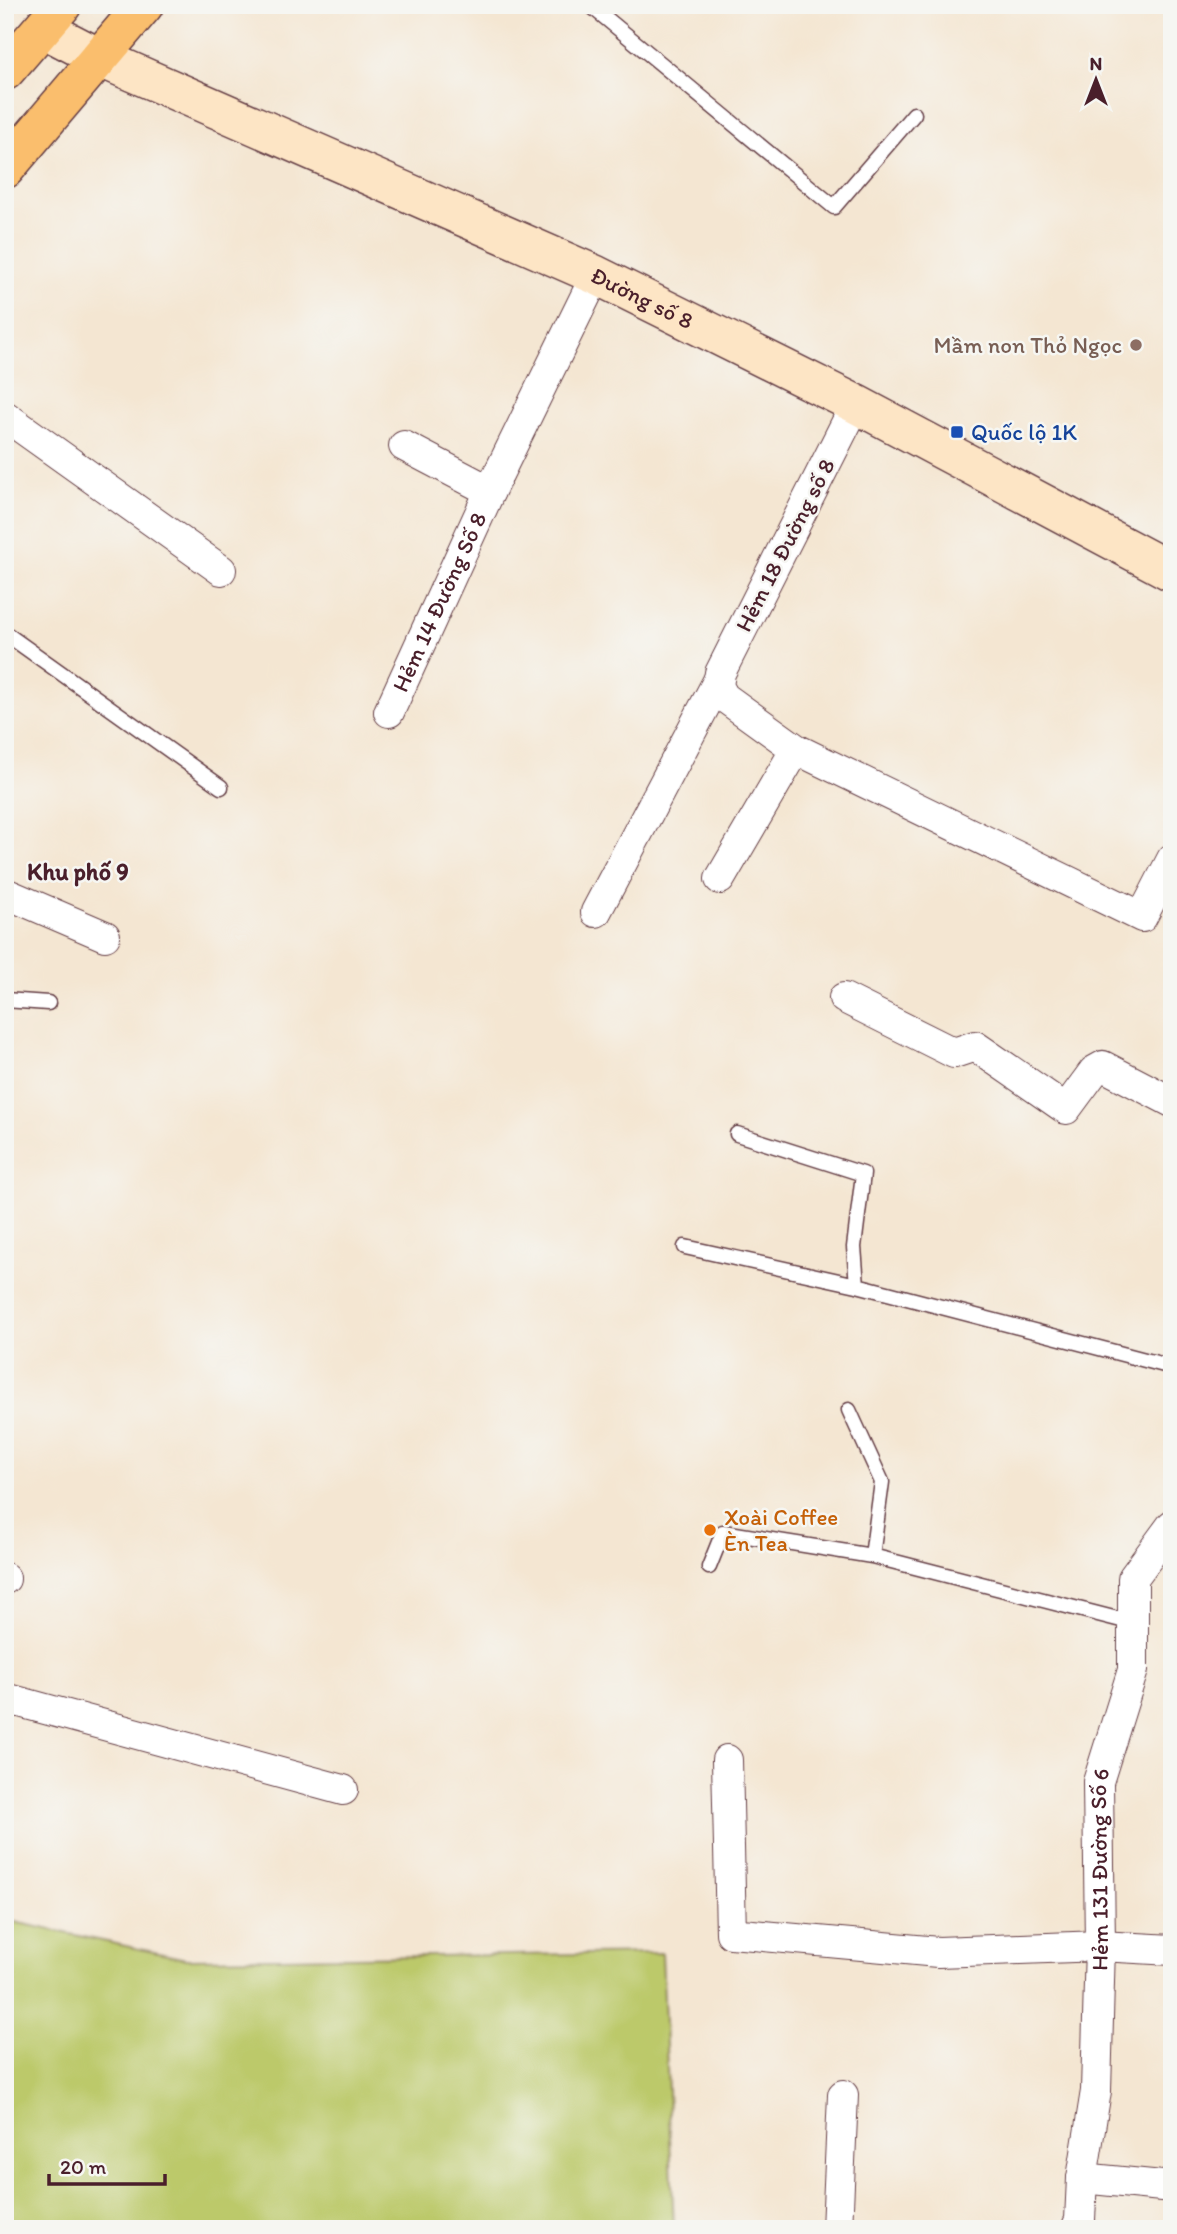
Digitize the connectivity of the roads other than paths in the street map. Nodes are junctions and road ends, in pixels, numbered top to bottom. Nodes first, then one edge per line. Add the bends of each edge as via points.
1 (144, 5) edge
2 (590, 5) edge
3 (53, 17) edge
4 (98, 57) junction
5 (5, 71) edge
6 (914, 114) dead end
7 (5, 169) edge
8 (596, 275) junction
9 (856, 404) junction
10 (5, 416) edge
11 (404, 446) dead end
12 (490, 491) junction
13 (221, 570) dead end
14 (1172, 572) edge
15 (5, 633) edge
16 (718, 683) junction
17 (389, 712) dead end
18 (796, 749) junction
19 (221, 787) dead end
20 (1172, 859) edge
21 (720, 879) dead end
22 (5, 893) edge
23 (1164, 894) edge
24 (596, 912) dead end
25 (105, 936) dead end
26 (844, 998) dead end
27 (5, 1000) edge
28 (48, 1003) dead end
29 (1172, 1102) edge
30 (737, 1134) dead end
31 (685, 1247) dead end
32 (857, 1285) junction
33 (1172, 1367) edge
34 (849, 1410) dead end
35 (1172, 1525) edge
36 (872, 1556) junction
37 (709, 1567) dead end
38 (1133, 1623) junction
39 (5, 1698) edge
40 (727, 1760) dead end
41 (343, 1790) dead end
42 (1100, 1947) junction
43 (1172, 1950) edge
44 (843, 2095) dead end
45 (1082, 2178) junction
46 (1172, 2187) edge
47 (837, 2229) edge
48 (1076, 2229) edge

1 - 4 main road
2 - 6 lane via 834,208
3 - 4 street, Đường số 8
3 - 5 main road
4 - 7 main road
4 - 8 street, Đường số 8
8 - 9 street, Đường số 8
8 - 12 street, Hẻm 14 Đường Số 8
9 - 14 street, Đường số 8
9 - 16 street, Hẻm 18 Đường số 8
10 - 13 street
11 - 12 street, Hẻm 14 Đường Số 8
12 - 17 street, Hẻm 14 Đường Số 8
15 - 19 lane
16 - 18 street via 724,696
16 - 24 street, Hẻm 18 Đường số 8
18 - 21 street
18 - 23 street via 1142,917
20 - 23 street
22 - 25 street
26 - 29 street via 954,1053 975,1046 1066,1109 1094,1071 1103,1066
27 - 28 lane
30 - 32 lane via 863,1174 854,1247
31 - 32 lane
32 - 33 lane
34 - 36 lane via 883,1482
35 - 38 street, Hẻm 131 Đường Số 6 via 1133,1578
36 - 37 lane via 723,1532
36 - 38 lane
38 - 42 street, Hẻm 131 Đường Số 6 via 1133,1670 1098,1782
39 - 41 street
40 - 42 street via 731,1933 938,1952
42 - 43 street
42 - 45 street, Hẻm 131 Đường Số 6 via 1096,2091
44 - 47 street
45 - 46 street
45 - 48 street, Hẻm 131 Đường Số 6

